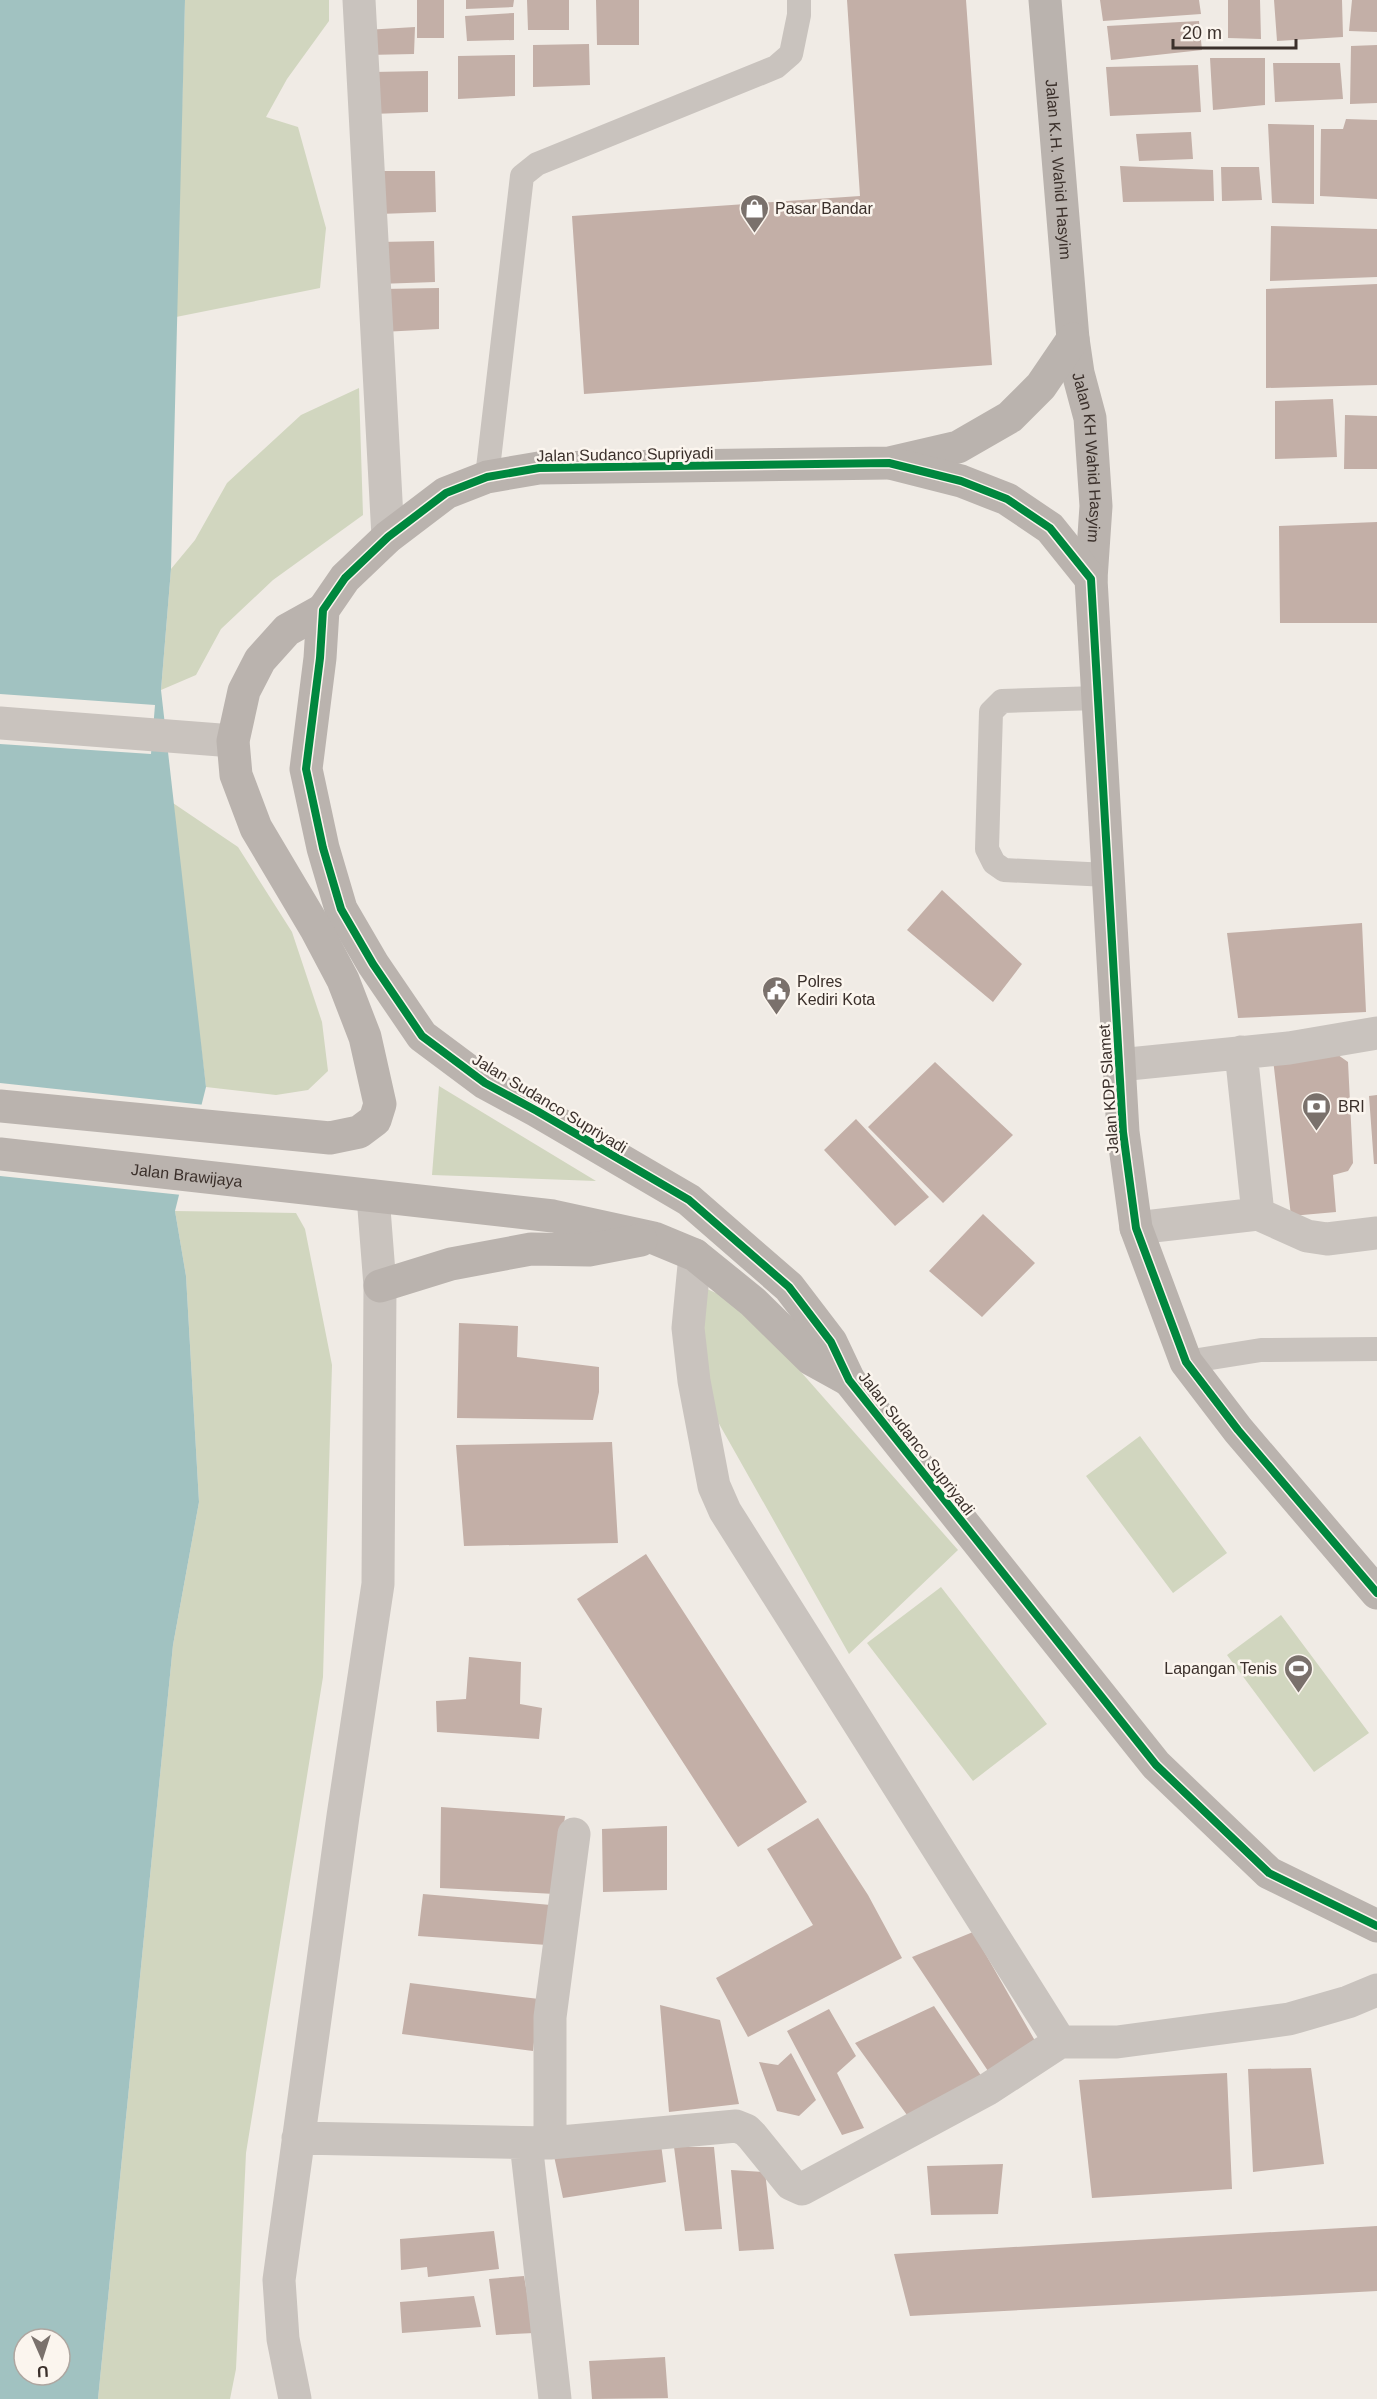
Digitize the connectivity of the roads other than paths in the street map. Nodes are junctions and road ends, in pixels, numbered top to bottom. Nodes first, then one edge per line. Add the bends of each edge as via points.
1 (359, 0) edge
2 (799, 0) edge
3 (1045, 0) edge
4 (1073, 339) junction
5 (889, 462) junction
6 (487, 477) junction
7 (388, 537) junction
8 (1091, 579) junction
9 (322, 610) junction
10 (1098, 698) junction
11 (0, 723) edge
12 (232, 741) junction
13 (1108, 875) junction
14 (1377, 1033) edge
15 (1241, 1052) junction
16 (1119, 1065) junction
17 (0, 1106) edge
18 (0, 1154) edge
19 (373, 1196) junction
20 (1258, 1214) junction
21 (1136, 1228) junction
22 (1377, 1233) edge
23 (654, 1238) junction
24 (695, 1256) junction
25 (380, 1286) junction
26 (1377, 1349) edge
27 (1186, 1362) junction
28 (849, 1380) junction
29 (1377, 1593) edge
30 (574, 1834) dead end
31 (1377, 1926) edge
32 (1377, 1990) edge
33 (1059, 2042) junction
34 (298, 2138) junction
35 (538, 2143) junction
36 (295, 2399) edge
37 (555, 2399) edge

1 - 7 street
2 - 6 lane via 791,54 776,67 537,164 522,176
3 - 4 main road, Jalan K.H. Wahid Hasyim
4 - 5 main road via 1041,386 1010,417 958,447
4 - 8 main road, Jalan KH Wahid Hasyim via 1090,418 1096,506
5 - 6 main road, Jalan Sudanco Supriyadi via 539,468
5 - 8 main road via 961,481 1007,500 1050,528
6 - 7 main road, Jalan Sudanco Supriyadi via 446,493
7 - 9 main road, Jalan Sudanco Supriyadi via 345,578
8 - 10 main road, Jalan KDP Slamet
9 - 12 main road via 287,630 260,660 244,691
9 - 28 main road, Jalan Sudanco Supriyadi via 306,770 323,848 341,909 422,1036 484,1083 688,1200 789,1287 831,1342
10 - 13 main road, Jalan KDP Slamet
10 - 13 lane via 1002,701 991,712 987,849 994,863 1004,870
11 - 12 street
12 - 17 main road via 236,775 255,828 343,980 365,1037 380,1104 375,1120 360,1132 330,1138 300,1137
13 - 16 main road, Jalan KDP Slamet
14 - 15 street
15 - 16 street
15 - 20 street
16 - 21 main road, Jalan KDP Slamet
18 - 19 main road, Jalan Brawijaya
19 - 23 main road, Jalan Brawijaya via 553,1216
19 - 25 street
20 - 21 street
20 - 22 street via 1307,1236 1327,1239
21 - 27 main road, Jalan KDP Slamet
23 - 24 main road, Jalan Brawijaya
23 - 25 main road via 589,1250 531,1249 451,1264
24 - 28 main road, Jalan Brawijaya via 753,1302 811,1359
24 - 33 street via 688,1328 694,1381 714,1486 725,1511
25 - 34 street via 378,1584
26 - 27 lane via 1261,1350
27 - 29 main road, Jalan KDP Slamet via 1238,1430
28 - 31 main road, Jalan Sudanco Supriyadi via 1156,1765 1269,1873
30 - 35 street
32 - 33 street via 1289,2019 1117,2042
33 - 35 street via 988,2088 802,2189 791,2184 746,2130 736,2126
34 - 35 street
34 - 36 street via 279,2280 283,2339
35 - 37 street

